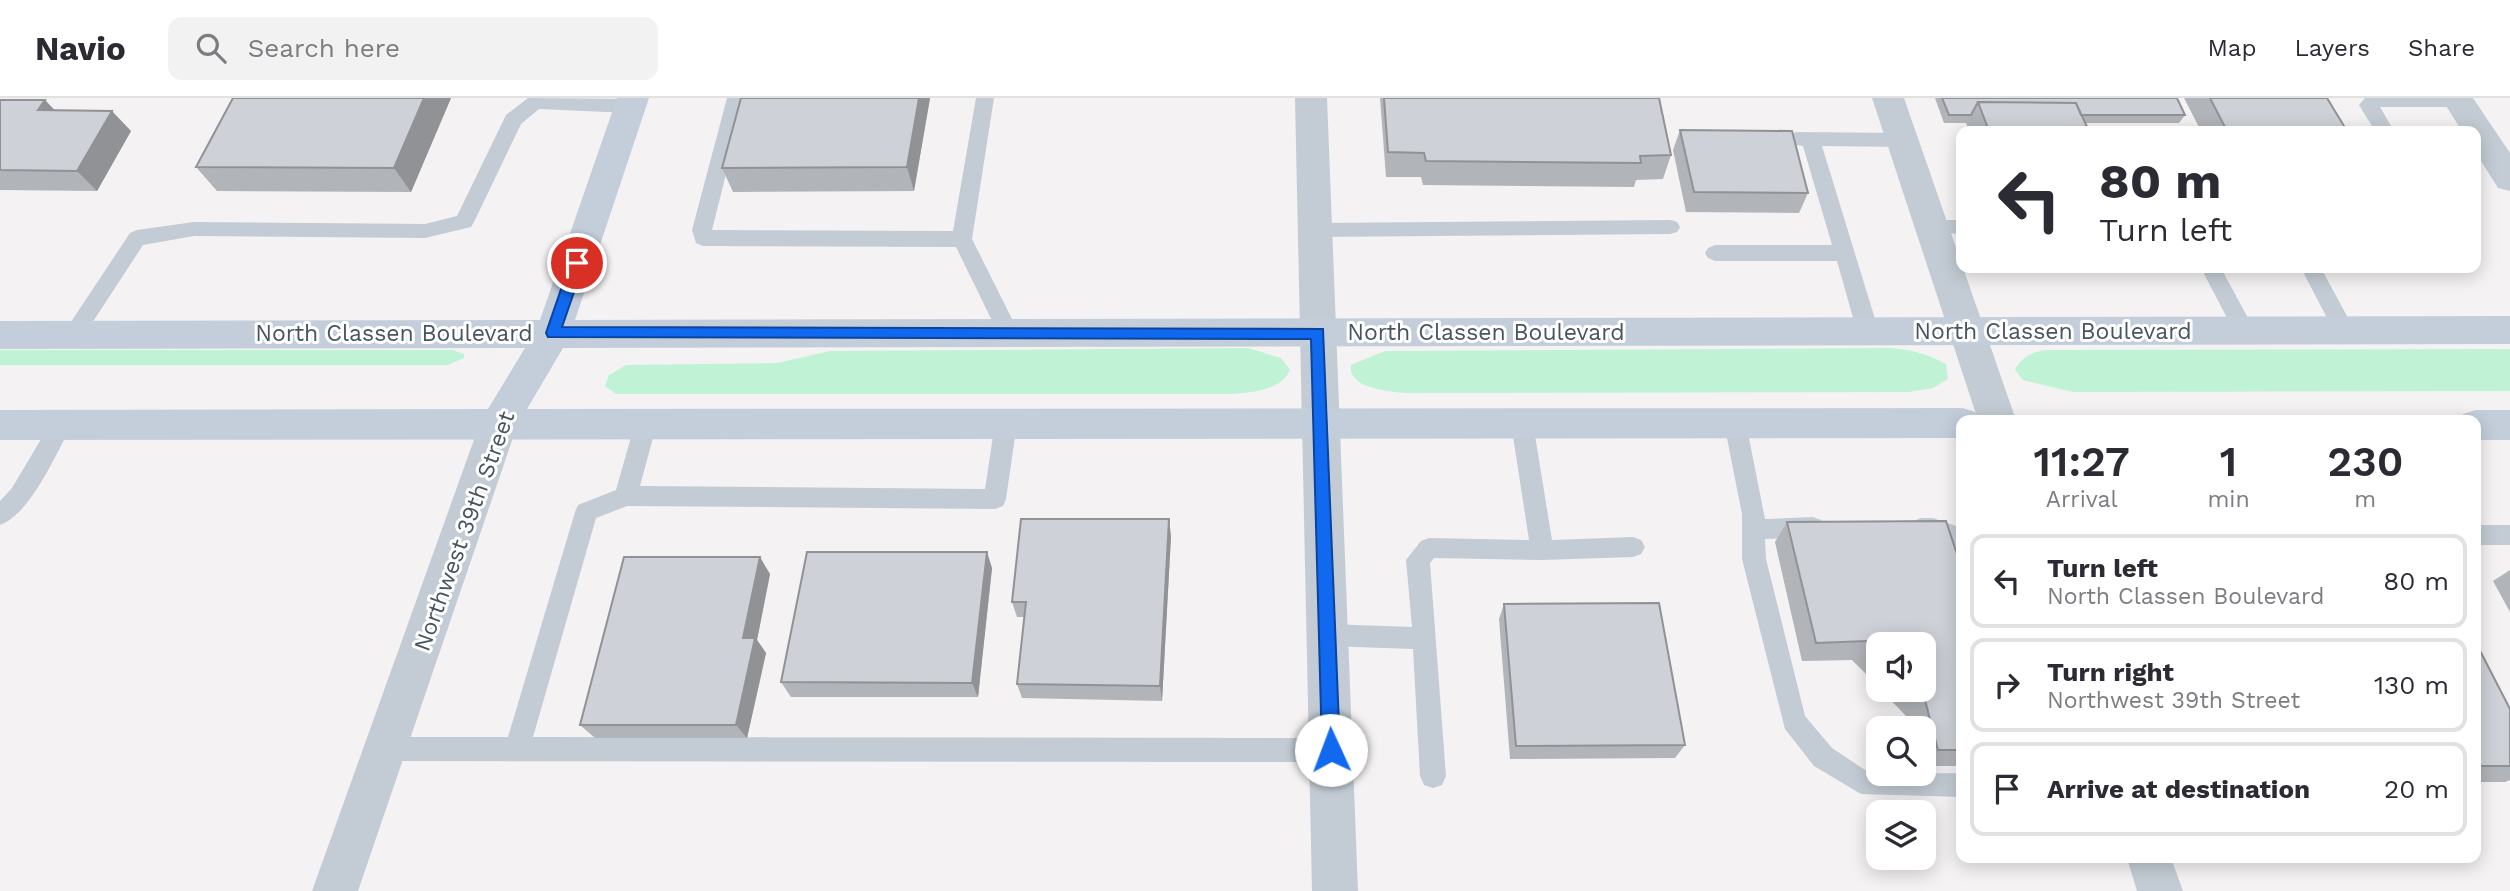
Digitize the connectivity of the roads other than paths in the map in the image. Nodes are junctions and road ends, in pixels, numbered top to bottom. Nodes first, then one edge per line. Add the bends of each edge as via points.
1 (736, 98) edge
2 (985, 98) edge
3 (1311, 98) edge
4 (1888, 98) edge
5 (2458, 99) edge
6 (632, 102) edge
7 (2381, 126) edge
8 (2476, 126) edge
9 (2481, 134) edge
10 (1772, 139) edge
11 (1811, 139) junction
12 (1902, 140) junction
13 (2510, 179) edge
14 (1670, 227) dead end
15 (1947, 227) edge
16 (1315, 230) junction
17 (962, 239) junction
18 (1715, 253) dead end
19 (1843, 253) junction
20 (2214, 273) edge
21 (2314, 273) edge
22 (2510, 330) edge
23 (1967, 331) junction
24 (2244, 331) junction
25 (2344, 331) junction
26 (1868, 332) junction
27 (553, 333) junction
28 (1008, 333) junction
29 (1318, 333) junction
30 (74, 334) junction
31 (0, 335) edge
32 (1995, 415) edge
33 (499, 423) junction
34 (646, 423) junction
35 (1006, 423) junction
36 (1321, 423) junction
37 (1522, 423) junction
38 (1735, 423) junction
39 (1956, 423) edge
40 (0, 425) edge
41 (61, 425) junction
42 (2481, 425) edge
43 (2510, 425) edge
44 (626, 496) junction
45 (0, 514) edge
46 (1837, 527) edge
47 (1905, 528) edge
48 (1753, 529) junction
49 (2481, 535) edge
50 (2510, 535) edge
51 (1956, 536) edge
52 (1633, 547) dead end
53 (1542, 550) junction
54 (1327, 635) junction
55 (1425, 638) junction
56 (384, 749) junction
57 (517, 749) junction
58 (1331, 750) junction
59 (1433, 776) dead end
60 (1956, 785) edge
61 (2151, 863) edge
62 (335, 891) edge
63 (1335, 891) edge
64 (2161, 891) edge

1 - 17 lane via 703,238
2 - 17 lane
3 - 16 street
4 - 12 street
5 - 7 lane via 2376,100 2368,105
5 - 8 street
6 - 27 main road, Northwest 39th Street
6 - 30 lane via 536,102 513,120 464,222 425,231 194,229 137,238
9 - 13 street
10 - 11 lane
11 - 12 lane
11 - 19 lane
12 - 15 street
14 - 16 lane
15 - 23 street
16 - 29 street
17 - 28 lane
18 - 19 lane
19 - 26 lane
20 - 24 lane
21 - 25 lane
22 - 25 main road, North Classen Boulevard
23 - 24 main road, North Classen Boulevard
23 - 26 main road, North Classen Boulevard
23 - 32 street
24 - 25 main road, North Classen Boulevard
26 - 29 main road, North Classen Boulevard
27 - 28 main road, North Classen Boulevard
27 - 30 main road, North Classen Boulevard
27 - 33 main road, Northwest 39th Street
28 - 29 main road, North Classen Boulevard
29 - 36 street
30 - 31 main road, North Classen Boulevard
33 - 34 main road
33 - 41 main road
33 - 56 street, Northwest 39th Street
34 - 35 main road
34 - 44 lane
35 - 36 main road
35 - 44 lane via 995,499
36 - 37 main road
36 - 54 street
37 - 38 main road
37 - 53 lane
38 - 39 main road
38 - 48 lane
40 - 41 main road
41 - 45 lane via 20,495
42 - 43 main road
44 - 57 lane via 586,512
46 - 48 lane
47 - 51 lane via 1933,528
48 - 60 lane via 1754,559 1794,721 1823,757 1861,782
49 - 50 lane
52 - 53 lane
53 - 55 lane via 1429,548 1418,560
54 - 55 lane
54 - 58 street
55 - 59 lane
56 - 57 lane
56 - 62 street, Northwest 39th Street
57 - 58 lane
58 - 63 street
61 - 64 street

